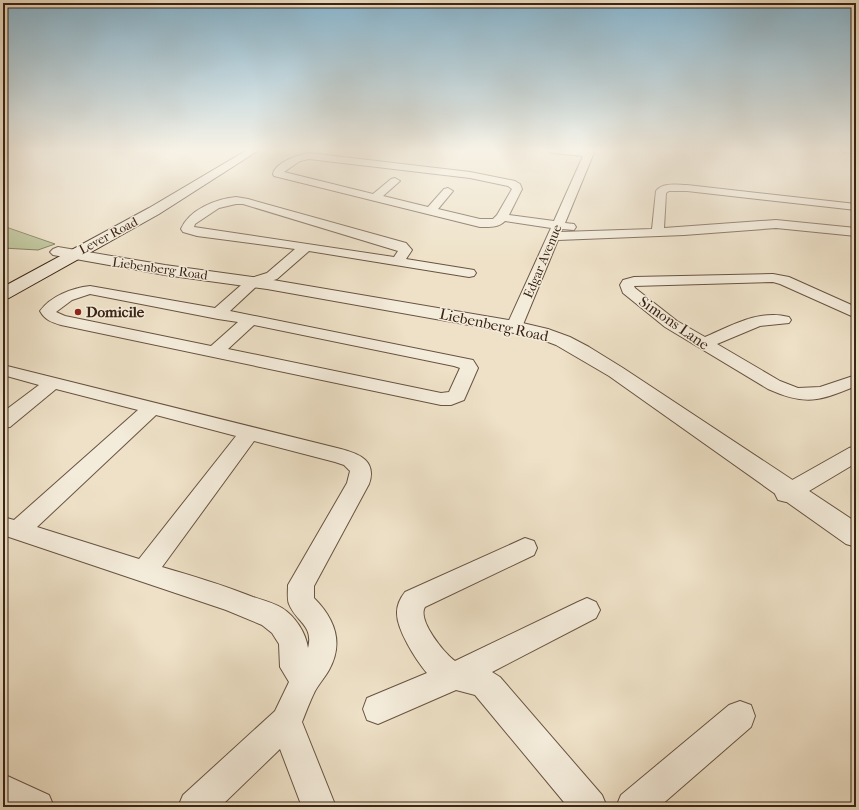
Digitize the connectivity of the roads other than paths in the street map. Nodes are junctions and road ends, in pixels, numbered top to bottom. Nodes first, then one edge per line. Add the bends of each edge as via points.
1 (182, 188) edge
2 (191, 188) edge
3 (332, 188) edge
4 (387, 188) edge
5 (517, 188) edge
6 (573, 188) edge
7 (448, 191) dead end
8 (374, 198) junction
9 (856, 207) edge
10 (431, 211) junction
11 (499, 220) junction
12 (555, 230) junction
13 (658, 231) junction
14 (856, 232) edge
15 (306, 247) junction
16 (70, 251) junction
17 (398, 262) junction
18 (469, 273) dead end
19 (264, 281) junction
20 (3, 283) edge
21 (3, 294) edge
22 (856, 312) edge
23 (225, 315) junction
24 (250, 320) junction
25 (782, 320) dead end
26 (514, 327) junction
27 (703, 344) junction
28 (216, 351) junction
29 (3, 370) edge
30 (856, 380) edge
31 (53, 383) junction
32 (152, 408) junction
33 (3, 422) edge
34 (250, 432) junction
35 (856, 453) edge
36 (788, 493) junction
37 (11, 529) edge
38 (856, 536) edge
39 (856, 545) edge
40 (525, 548) dead end
41 (144, 572) junction
42 (301, 602) junction
43 (587, 610) dead end
44 (282, 624) junction
45 (455, 676) junction
46 (305, 680) junction
47 (378, 709) dead end
48 (740, 716) dead end
49 (286, 722) junction
50 (3, 791) edge
51 (37, 807) edge
52 (196, 807) edge
53 (319, 807) edge
54 (590, 807) edge
55 (633, 807) edge

1 - 16 main road, Lever Road
2 - 16 main road, Lever Road via 154,210
3 - 8 street
4 - 8 street
5 - 11 street
6 - 12 street, Edgar Avenue
7 - 10 street
8 - 10 street
9 - 13 street via 687,188 667,188 661,191
10 - 11 street via 480,223
11 - 12 street
12 - 13 street via 623,233
12 - 26 street, Edgar Avenue
13 - 14 street via 776,224
15 - 17 street
15 - 17 street via 189,231 187,226 218,204 230,200 244,201 402,246 405,250
15 - 19 street
16 - 19 main road, Liebenberg Road via 165,270
16 - 20 main road, Lever Road
16 - 21 main road, Lever Road
17 - 18 street
19 - 23 street
19 - 26 main road, Liebenberg Road
22 - 27 street, Simons Lane via 784,280 773,278 628,283 628,290 654,312
23 - 24 street
23 - 28 street via 90,290 77,292 48,311 53,317 61,320
24 - 28 street
24 - 28 street via 457,361 467,364 469,368 457,396 446,399
25 - 27 street via 757,321
26 - 36 main road, Liebenberg Road via 552,337 582,350 684,418
27 - 30 street, Simons Lane via 774,386 797,394 822,393
29 - 31 street
31 - 32 street
31 - 33 street
32 - 34 street
32 - 37 street
34 - 41 street
34 - 42 street via 340,456 361,468 358,484 301,585
35 - 36 street
36 - 38 main road, Liebenberg Road
36 - 39 main road, Liebenberg Road
37 - 41 street
40 - 45 street via 416,599 411,605 411,623 438,667
41 - 44 street via 272,616
42 - 44 street
42 - 46 street via 315,617 322,631 323,644 319,660
43 - 45 street
44 - 46 street via 293,641 295,667
45 - 47 street
45 - 54 street via 481,682 489,687
46 - 49 street
48 - 55 street
49 - 52 street
49 - 53 street
50 - 51 street

